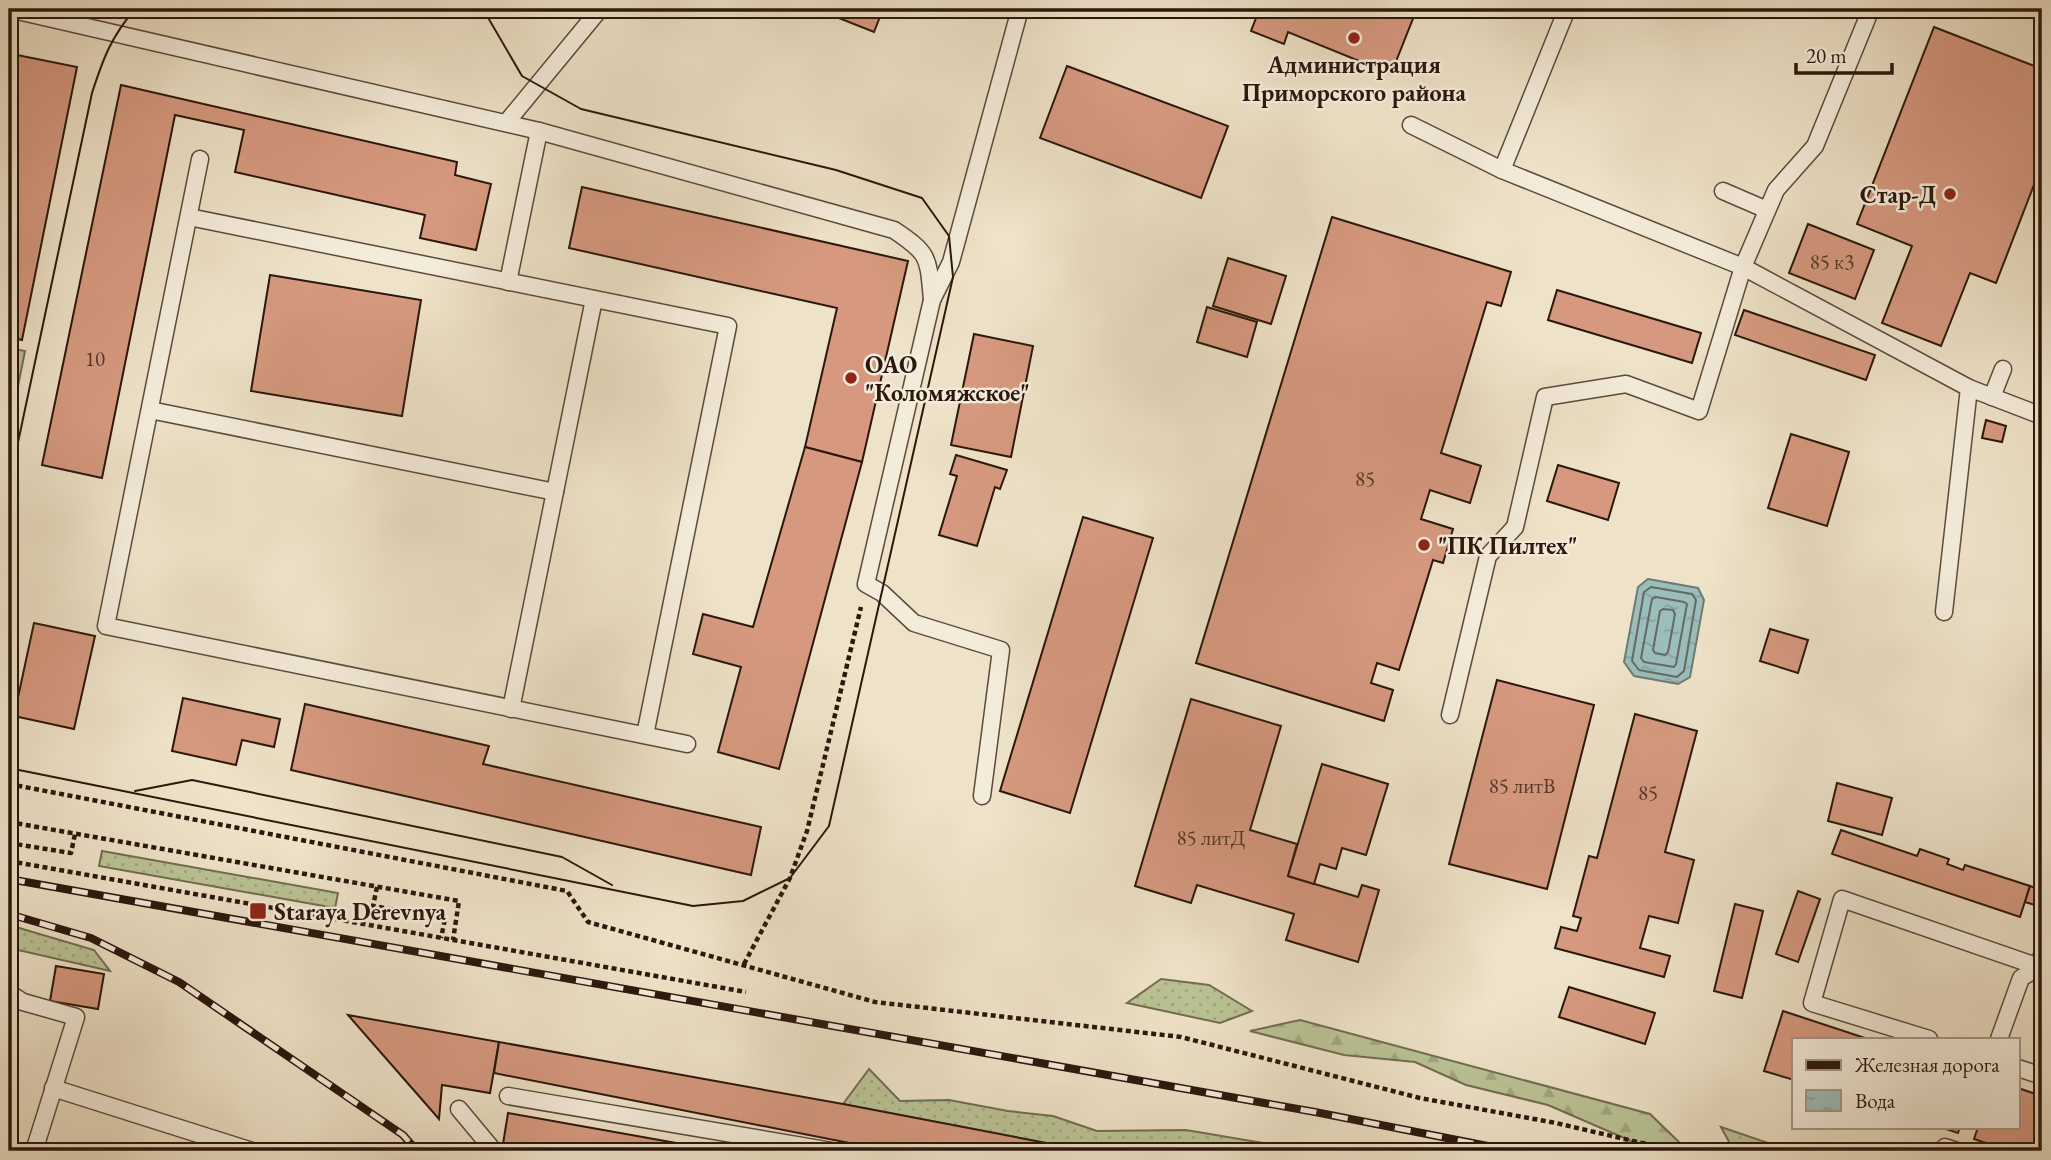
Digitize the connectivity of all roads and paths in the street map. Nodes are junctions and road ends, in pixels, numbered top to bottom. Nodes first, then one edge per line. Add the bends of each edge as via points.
1 (9, 9) edge
2 (600, 9) edge
3 (1020, 9) edge
4 (1567, 9) edge
5 (1871, 9) edge
6 (506, 123) junction
7 (1411, 125) dead end
8 (539, 131) junction
9 (201, 159) dead end
10 (1502, 170) junction
11 (1723, 191) dead end
12 (1768, 210) junction
13 (189, 217) junction
14 (1743, 267) junction
15 (509, 282) junction
16 (594, 299) junction
17 (932, 300) junction
18 (2003, 369) dead end
19 (1969, 388) junction
20 (1992, 397) junction
21 (150, 410) junction
22 (2042, 416) edge
23 (555, 492) junction
24 (866, 584) junction
25 (1944, 612) dead end
26 (511, 709) junction
27 (1450, 715) dead end
28 (645, 735) junction
29 (687, 744) dead end
30 (9, 784) edge
31 (982, 796) dead end
32 (9, 822) edge
33 (75, 834) junction
34 (9, 843) edge
35 (9, 861) edge
36 (377, 887) junction
37 (441, 938) junction
38 (453, 940) junction
39 (2041, 963) edge
40 (744, 964) junction
41 (746, 992) dead end
42 (9, 993) edge
43 (1926, 1038) edge
44 (1999, 1038) edge
45 (2020, 1069) edge
46 (2042, 1076) edge
47 (54, 1088) junction
48 (508, 1096) dead end
49 (459, 1109) dead end
50 (34, 1151) edge
51 (252, 1151) edge
52 (494, 1151) edge
53 (832, 1151) edge
54 (1676, 1151) edge

1 - 6 lane
2 - 6 lane
3 - 17 lane via 951,262
4 - 10 lane
5 - 12 lane via 1815,146 1776,190
6 - 8 lane
7 - 10 lane
8 - 15 lane
8 - 17 lane via 894,230 919,247 929,265
9 - 13 lane
10 - 14 lane
11 - 12 lane
12 - 14 lane
13 - 15 lane
13 - 21 lane
14 - 19 lane
14 - 27 lane via 1699,411 1626,384 1545,397 1515,527 1488,556
15 - 16 lane
16 - 23 lane
16 - 28 lane via 727,326
17 - 24 lane
18 - 20 lane
19 - 20 lane
19 - 25 lane
20 - 22 lane
21 - 23 lane
21 - 26 lane via 106,626
23 - 26 lane
24 - 31 lane via 914,623 1001,650
24 - 40 path via 807,831 790,878
26 - 28 lane
28 - 29 lane
30 - 40 path via 567,891 588,922
32 - 33 path
33 - 34 path via 71,853
33 - 36 path
35 - 37 path
36 - 37 path via 373,906 444,919
36 - 38 path via 459,901
37 - 38 path
38 - 41 path
39 - 43 lane via 1842,899 1812,1003
39 - 44 lane via 2021,978
40 - 54 path via 875,1002 1181,1037 1420,1098
42 - 47 lane via 23,1002 76,1017
45 - 46 lane
47 - 50 lane
47 - 51 lane
48 - 53 lane
49 - 52 lane

